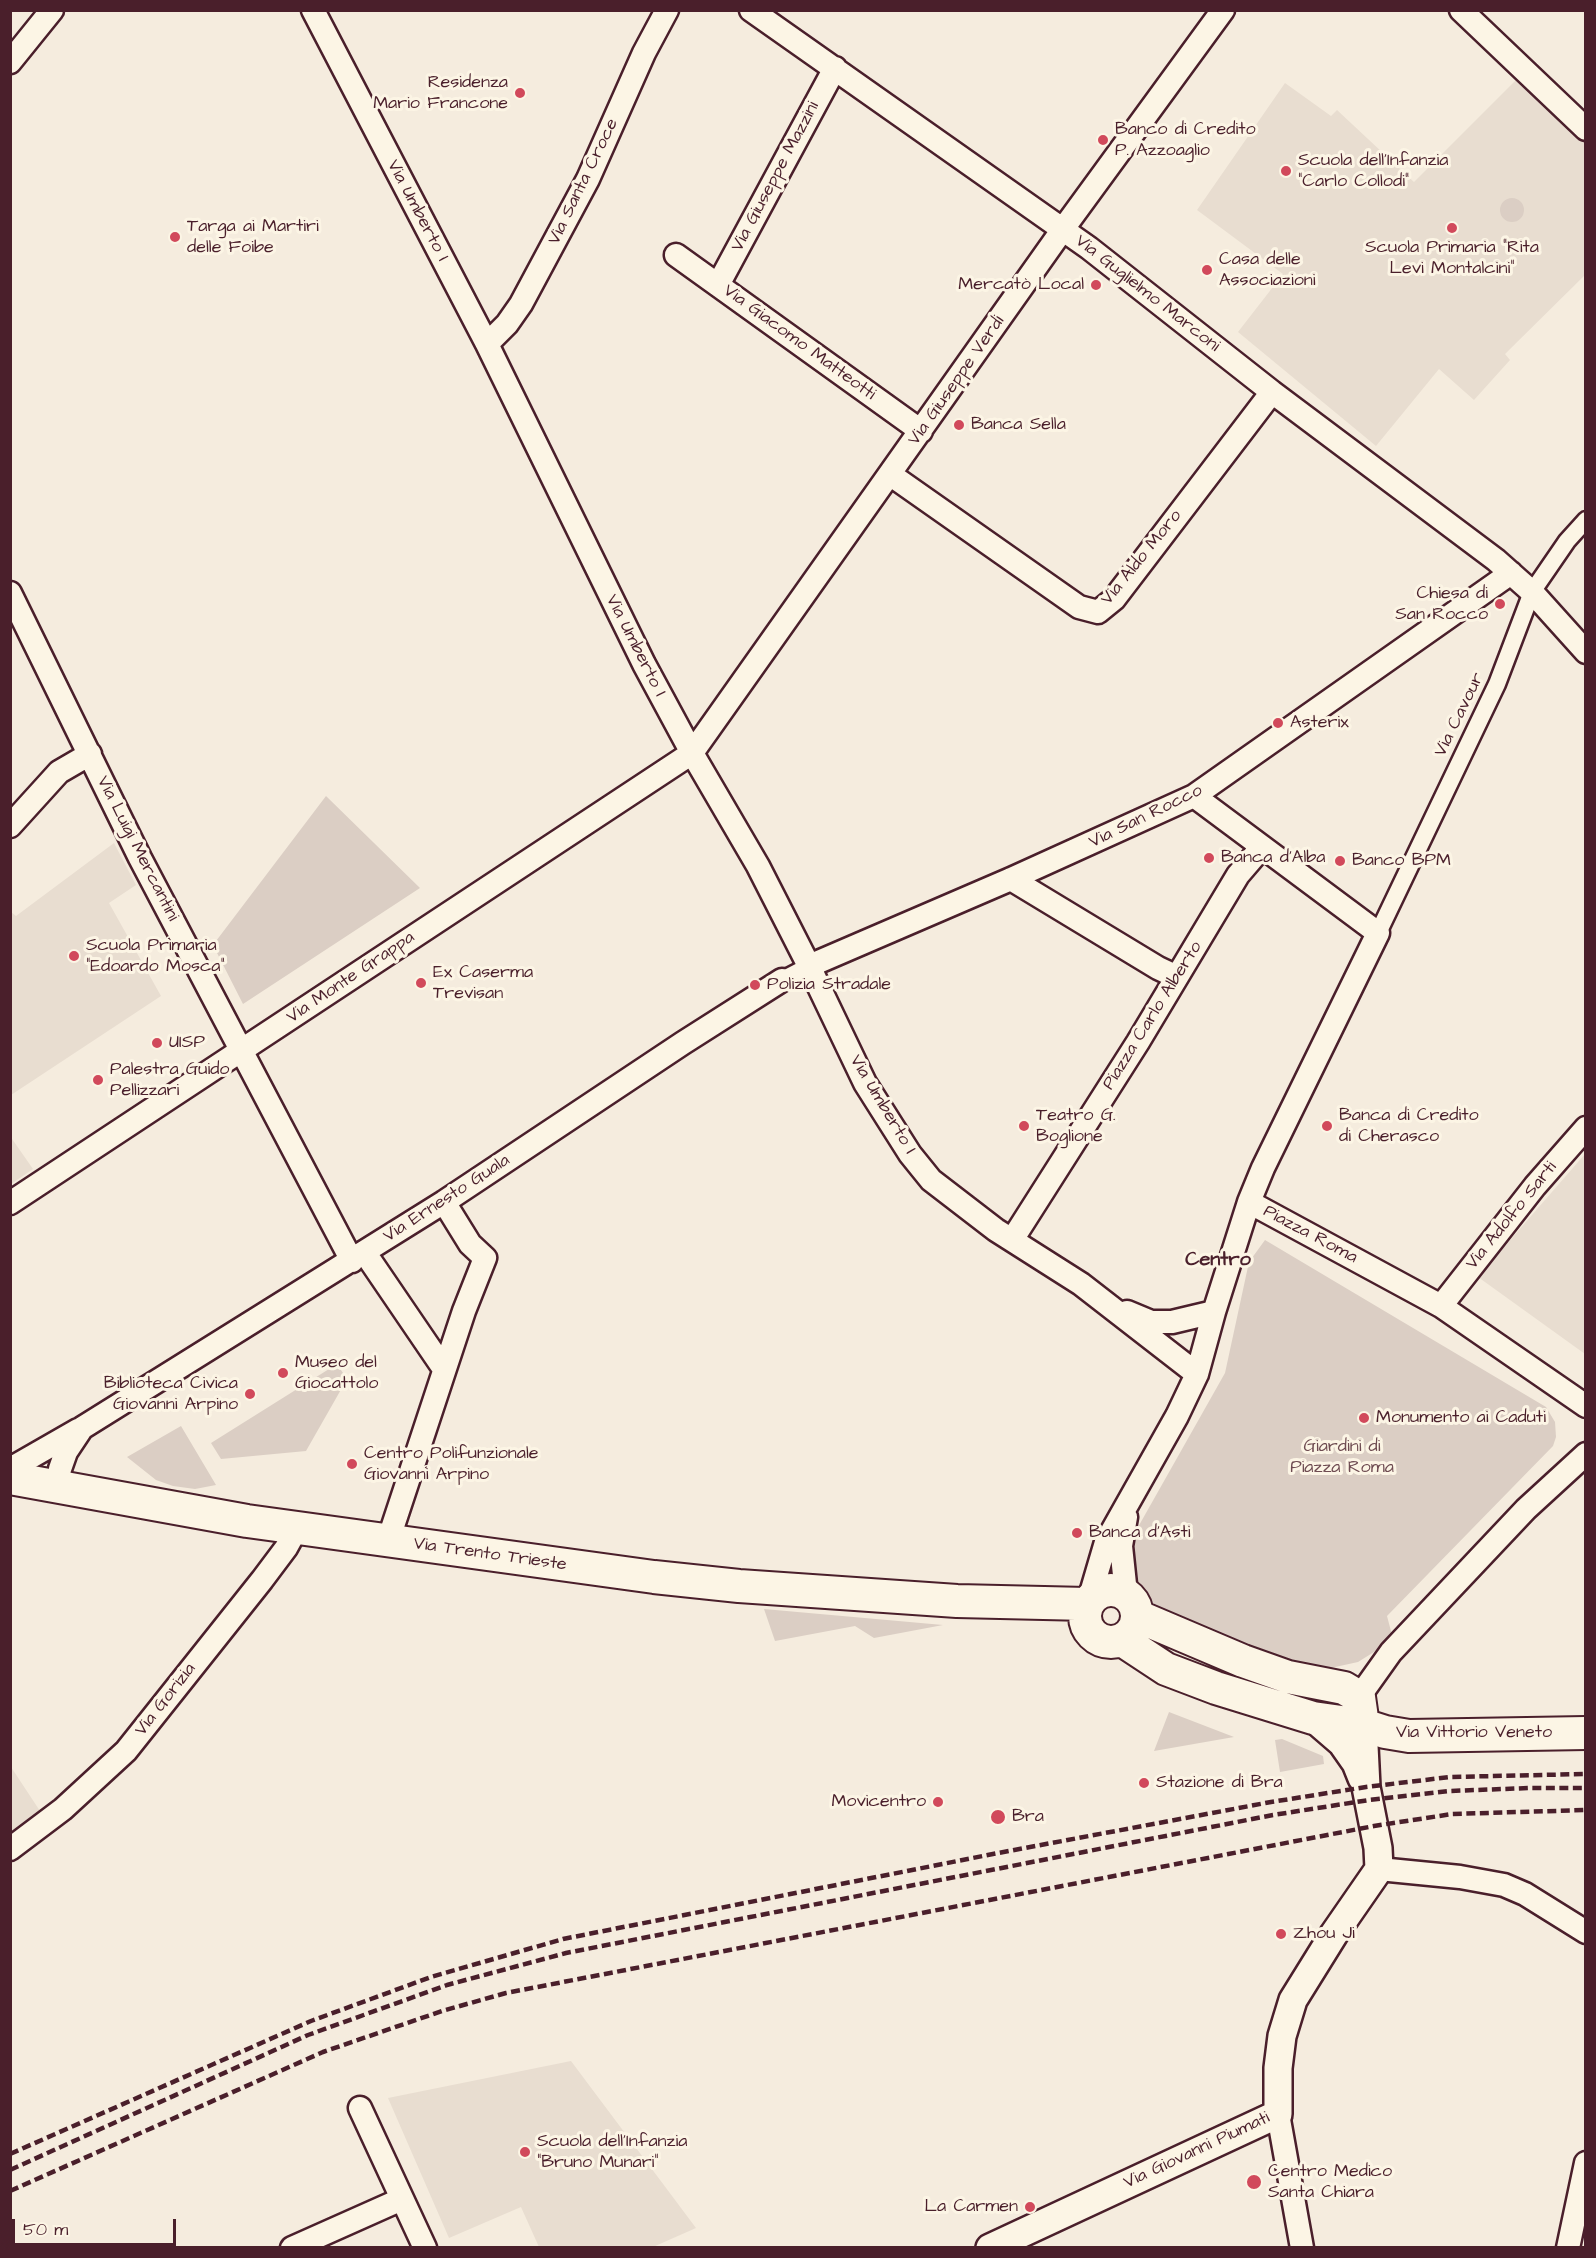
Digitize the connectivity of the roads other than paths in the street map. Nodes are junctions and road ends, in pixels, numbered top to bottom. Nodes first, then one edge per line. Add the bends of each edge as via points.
1 (52, 10) edge
2 (313, 10) edge
3 (667, 10) edge
4 (751, 10) edge
5 (1223, 10) edge
6 (1461, 10) edge
7 (10, 62) edge
8 (835, 68) junction
9 (1586, 129) edge
10 (1063, 229) junction
11 (676, 255) dead end
12 (718, 285) junction
13 (487, 344) junction
14 (1272, 392) junction
15 (921, 431) junction
16 (891, 475) junction
17 (1586, 520) edge
18 (1511, 573) junction
19 (1532, 592) junction
20 (10, 593) edge
21 (1586, 652) edge
22 (692, 753) junction
23 (90, 754) junction
24 (1194, 796) junction
25 (10, 826) edge
26 (1262, 847) junction
27 (1011, 879) junction
28 (1378, 933) junction
29 (809, 966) junction
30 (1177, 977) junction
31 (782, 980) joint
32 (240, 1051) junction
33 (1586, 1128) edge
34 (444, 1202) junction
35 (1249, 1202) junction
36 (10, 1203) edge
37 (1012, 1240) junction
38 (359, 1257) junction
39 (1108, 1305) junction
40 (1441, 1306) junction
41 (1214, 1312) junction
42 (444, 1369) junction
43 (1197, 1374) junction
44 (1586, 1406) edge
45 (82, 1428) junction
46 (1586, 1454) edge
47 (10, 1469) edge
48 (10, 1478) edge
49 (57, 1487) junction
50 (1128, 1504) junction
51 (297, 1528) junction
52 (388, 1541) junction
53 (1088, 1611) junction
54 (1128, 1616) junction
55 (1361, 1711) junction
56 (1313, 1718) junction
57 (1586, 1733) edge
58 (1366, 1787) junction
59 (10, 1849) edge
60 (1379, 1869) junction
61 (1586, 1932) edge
62 (360, 2108) dead end
63 (1278, 2114) junction
64 (1586, 2163) edge
65 (402, 2199) junction
66 (292, 2247) edge
67 (425, 2247) edge
68 (990, 2247) edge
69 (1302, 2247) edge
70 (1568, 2247) edge

1 - 7 street
2 - 13 street, Via Umberto I
3 - 13 street, Via Santa Croce via 588,179 521,304
4 - 8 street, Via Guglielmo Marconi
5 - 10 street, Via Giuseppe Verdi
6 - 9 street
8 - 10 street, Via Guglielmo Marconi
8 - 12 street, Via Giuseppe Mazzini
10 - 14 street, Via Guglielmo Marconi
10 - 15 street, Via Giuseppe Verdi
11 - 12 street, Via Giacomo Matteotti
12 - 15 street, Via Giacomo Matteotti
13 - 22 street, Via Umberto I via 622,622
14 - 16 street, Via Aldo Moro via 1114,599 1098,612 1079,607
14 - 18 street, Via Guglielmo Marconi
15 - 16 street, Via Giuseppe Verdi
16 - 22 street, Via Giuseppe Verdi
17 - 19 street, Via Cavour
18 - 19 street, Via Guglielmo Marconi
18 - 24 street, Via San Rocco
19 - 21 street, Via Guglielmo Marconi
19 - 28 street, Via Cavour via 1497,684
20 - 23 street, Via Luigi Mercantini
22 - 29 street, Via Umberto I via 758,866
22 - 32 street, Via Monte Grappa
23 - 25 street via 59,772
23 - 32 street, Via Luigi Mercantini
24 - 26 street
24 - 27 street, Via San Rocco
26 - 28 street
26 - 30 street, Piazza Carlo Alberto via 1238,875
27 - 29 street, Via San Rocco
27 - 30 street
28 - 35 street
29 - 31 street, Via Ernesto Guala
29 - 37 street, Via Umberto I via 865,1083 910,1154 931,1180
30 - 37 street, Piazza Carlo Alberto
31 - 34 street, Via Ernesto Guala
32 - 36 street, Via Monte Grappa
32 - 38 street, Via Luigi Mercantini
33 - 40 street, Via Adolfo Sarti
34 - 38 street, Via Ernesto Guala
34 - 42 street via 470,1244 485,1258
35 - 40 street, Piazza Roma
35 - 41 street, Piazza Roma
37 - 39 street
38 - 42 street, Via Luigi Mercantini
38 - 45 street, Via Ernesto Guala
39 - 41 street via 1151,1322 1172,1322
39 - 43 street
40 - 44 street, Piazza Roma
41 - 43 street, Piazza Roma
42 - 52 street
43 - 50 street, Piazza Roma
45 - 47 street, Via Ernesto Guala
45 - 49 street, Via Ernesto Guala via 66,1452
46 - 55 street via 1526,1509 1391,1652
48 - 49 main road, Via Trento Trieste
49 - 51 main road, Via Trento Trieste
50 - 53 street, Piazza Roma via 1106,1542
50 - 54 street, Piazza Roma via 1121,1546
51 - 52 main road, Via Trento Trieste
51 - 59 street, Via Gorizia via 262,1580 126,1751 77,1797
52 - 53 main road, Via Trento Trieste via 693,1581
53 - 54 main road via 1102,1591 1118,1590
53 - 54 main road, Via Trento Trieste via 1093,1635 1107,1642
54 - 55 main road via 1288,1677 1344,1688
54 - 56 main road via 1166,1669
55 - 56 main road
55 - 57 main road, Via Vittorio Veneto via 1385,1732 1409,1736
55 - 58 street
56 - 58 street via 1342,1743
58 - 60 street
60 - 61 street via 1504,1885
60 - 63 street, Via Giovanni Piumati via 1293,2000 1279,2057
62 - 65 street
63 - 68 street, Via Giovanni Piumati
63 - 69 street
64 - 70 street
65 - 66 street
65 - 67 street

